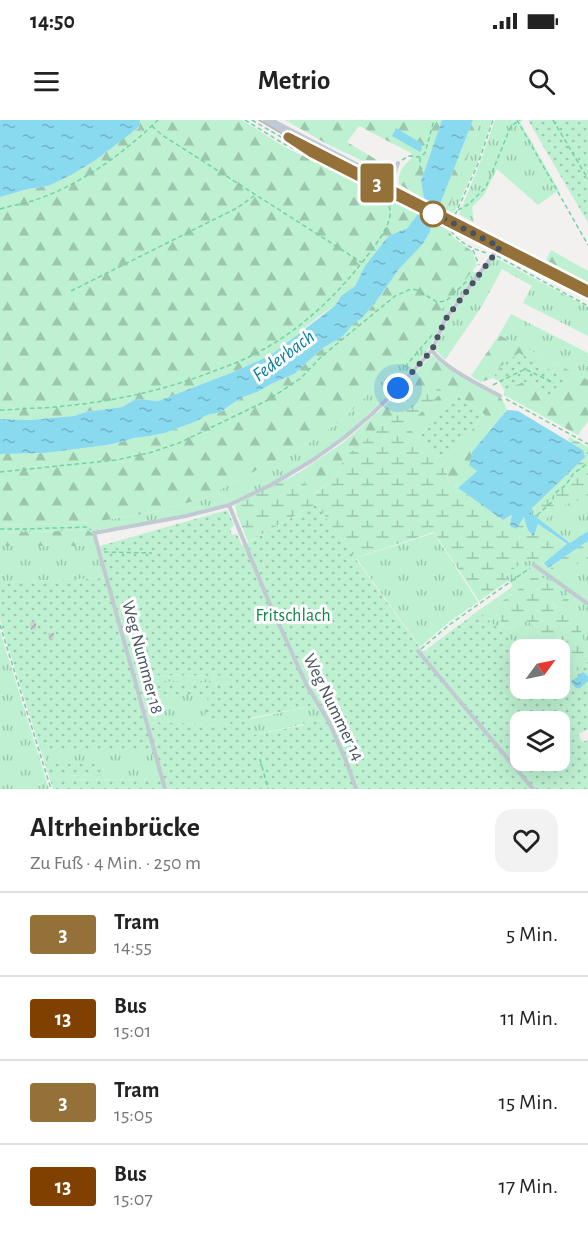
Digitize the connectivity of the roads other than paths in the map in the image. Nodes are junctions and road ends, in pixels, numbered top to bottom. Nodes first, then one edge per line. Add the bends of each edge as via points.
1 (267, 120) edge
2 (398, 164) road end
3 (390, 186) junction
4 (500, 247) junction
5 (588, 292) edge
6 (432, 350) junction
7 (500, 396) road end
8 (229, 505) junction
9 (534, 565) road end
10 (588, 604) edge
11 (418, 651) road end
12 (165, 789) edge
13 (356, 789) edge
14 (533, 789) edge

1 - 3 street
2 - 3 lane
3 - 4 street
4 - 5 street
4 - 6 lane via 445,320
6 - 7 lane via 443,363
6 - 8 lane via 345,437 271,485
8 - 12 lane, Weg Nummer 18 via 94,533
8 - 13 lane, Weg Nummer 14
9 - 10 lane
11 - 14 lane

